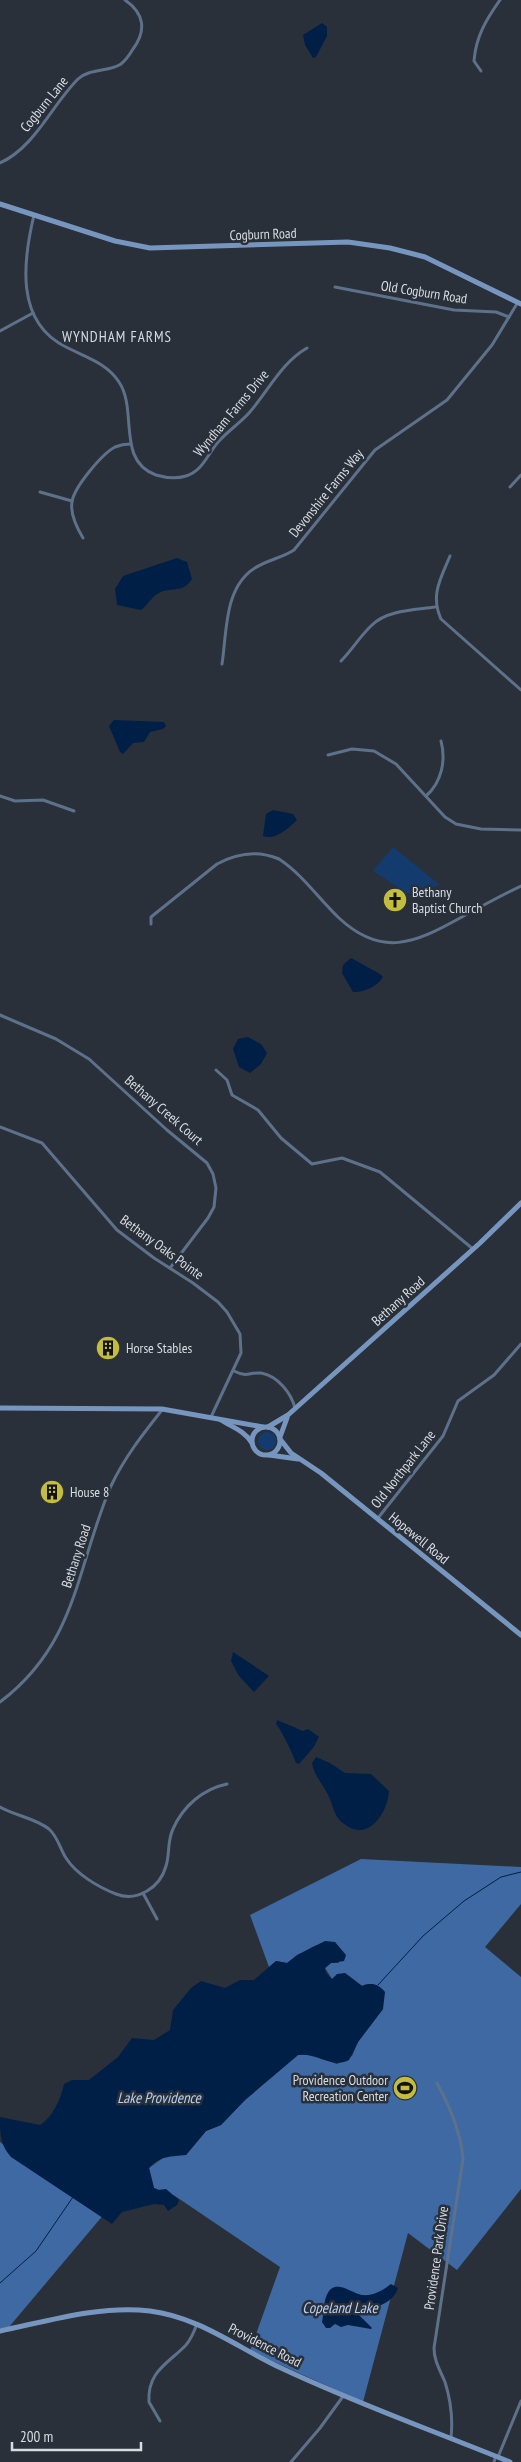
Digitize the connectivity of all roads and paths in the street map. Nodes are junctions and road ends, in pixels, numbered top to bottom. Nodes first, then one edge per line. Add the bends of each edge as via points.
1 (125, 0) edge
2 (500, 0) edge
3 (482, 71) dead end
4 (0, 163) edge
5 (0, 204) edge
6 (34, 215) junction
7 (335, 287) dead end
8 (519, 303) edge
9 (33, 313) junction
10 (509, 317) junction
11 (0, 331) edge
12 (307, 348) dead end
13 (130, 444) junction
14 (521, 475) edge
15 (510, 487) dead end
16 (40, 492) dead end
17 (72, 501) junction
18 (83, 538) dead end
19 (450, 556) dead end
20 (435, 607) junction
21 (341, 661) dead end
22 (222, 664) dead end
23 (521, 690) edge
24 (441, 741) dead end
25 (328, 755) dead end
26 (0, 796) edge
27 (426, 796) junction
28 (74, 811) dead end
29 (521, 830) edge
30 (521, 886) edge
31 (151, 924) dead end
32 (0, 1015) edge
33 (216, 1070) dead end
34 (0, 1127) edge
35 (521, 1202) edge
36 (473, 1249) junction
37 (170, 1268) junction
38 (521, 1344) edge
39 (234, 1372) junction
40 (0, 1408) edge
41 (295, 1408) junction
42 (162, 1409) junction
43 (288, 1415) junction
44 (211, 1417) junction
45 (218, 1419) junction
46 (266, 1427) junction
47 (280, 1438) junction
48 (253, 1445) junction
49 (267, 1455) junction
50 (301, 1460) junction
51 (378, 1519) junction
52 (521, 1635) edge
53 (0, 1702) edge
54 (227, 1784) dead end
55 (0, 1807) edge
56 (144, 1893) junction
57 (157, 1919) dead end
58 (437, 2083) dead end
59 (197, 2324) junction
60 (0, 2332) edge
61 (344, 2394) junction
62 (521, 2401) edge
63 (160, 2421) dead end
64 (451, 2438) junction
65 (496, 2459) edge
66 (291, 2462) edge
67 (510, 2462) edge

1 - 4 street, Cogburn Lane via 137,11 142,31 140,40 125,60 120,65 79,79 17,154
2 - 3 street via 477,39 474,61
5 - 6 street, Cogburn Road
6 - 8 street, Cogburn Road via 115,241 150,248 348,242 390,248 425,257
6 - 9 street, Wyndham Farms Drive via 25,266 26,292
7 - 10 street, Old Cogburn Road via 454,310 496,312
8 - 10 street, Devonshire Farms Way
9 - 11 street
9 - 13 street, Wyndham Farms Drive via 42,330 52,339 103,365 117,378 128,402
10 - 22 street, Devonshire Farms Way via 492,345 447,400 375,450 294,550 255,568 241,580 230,603
12 - 13 street, Wyndham Farms Drive via 286,364 251,411 218,441 196,472 178,478 153,474 138,461
13 - 17 street via 116,446 107,454 82,483
14 - 15 street
16 - 17 street
17 - 18 street via 74,517
19 - 20 street via 436,591
20 - 21 street via 382,618
20 - 23 street via 449,628
24 - 27 street via 441,770
25 - 27 street via 352,749 374,751 396,764
26 - 28 street via 15,801 43,800
27 - 29 street via 456,824 481,829
30 - 31 street via 426,936 392,944 370,939 352,928 279,859 265,854 247,854 227,858 217,864 151,917
32 - 37 street, Bethany Creek Court via 84,1056 207,1163 216,1188 214,1207
33 - 36 street via 227,1080 232,1095 258,1110 282,1138 312,1164 342,1158 380,1172
34 - 37 street, Bethany Oaks Pointe via 31,1138 47,1148 117,1230
35 - 36 street, Bethany Road
36 - 41 street, Bethany Road
37 - 39 street, Bethany Oaks Pointe via 218,1302 234,1323 242,1347
38 - 51 street, Old Northpark Lane via 494,1375 458,1401 443,1436
39 - 41 street via 244,1376 264,1374 282,1384
39 - 44 street, Bethany Oaks Pointe
40 - 42 street
41 - 43 street, Bethany Road
42 - 44 street
42 - 53 street, Bethany Road via 131,1450 111,1487 58,1636 32,1674
43 - 46 street, Bethany Road
43 - 47 street, Bethany Road
44 - 45 street
45 - 46 street
45 - 48 street via 244,1433
46 - 47 street via 275,1430
46 - 48 street via 256,1432
47 - 49 street via 278,1448
47 - 50 street, Hopewell Road via 283,1445
48 - 49 street
49 - 50 street, Hopewell Road
50 - 51 street, Hopewell Road
51 - 52 street, Hopewell Road
54 - 56 street via 205,1791 181,1816 171,1834 164,1873
55 - 56 street via 47,1827 56,1836 69,1863 86,1877 116,1894
56 - 57 street
58 - 64 street, Providence Park Drive via 450,2112 463,2159 434,2348 451,2408
59 - 60 street, Providence Road via 165,2313 120,2310 78,2315
59 - 61 street, Providence Road via 282,2368
59 - 63 street via 190,2340 168,2359 154,2379 149,2402
61 - 64 street, Providence Road
61 - 66 street
62 - 65 street
64 - 65 street, Providence Road
65 - 67 street, Providence Road

